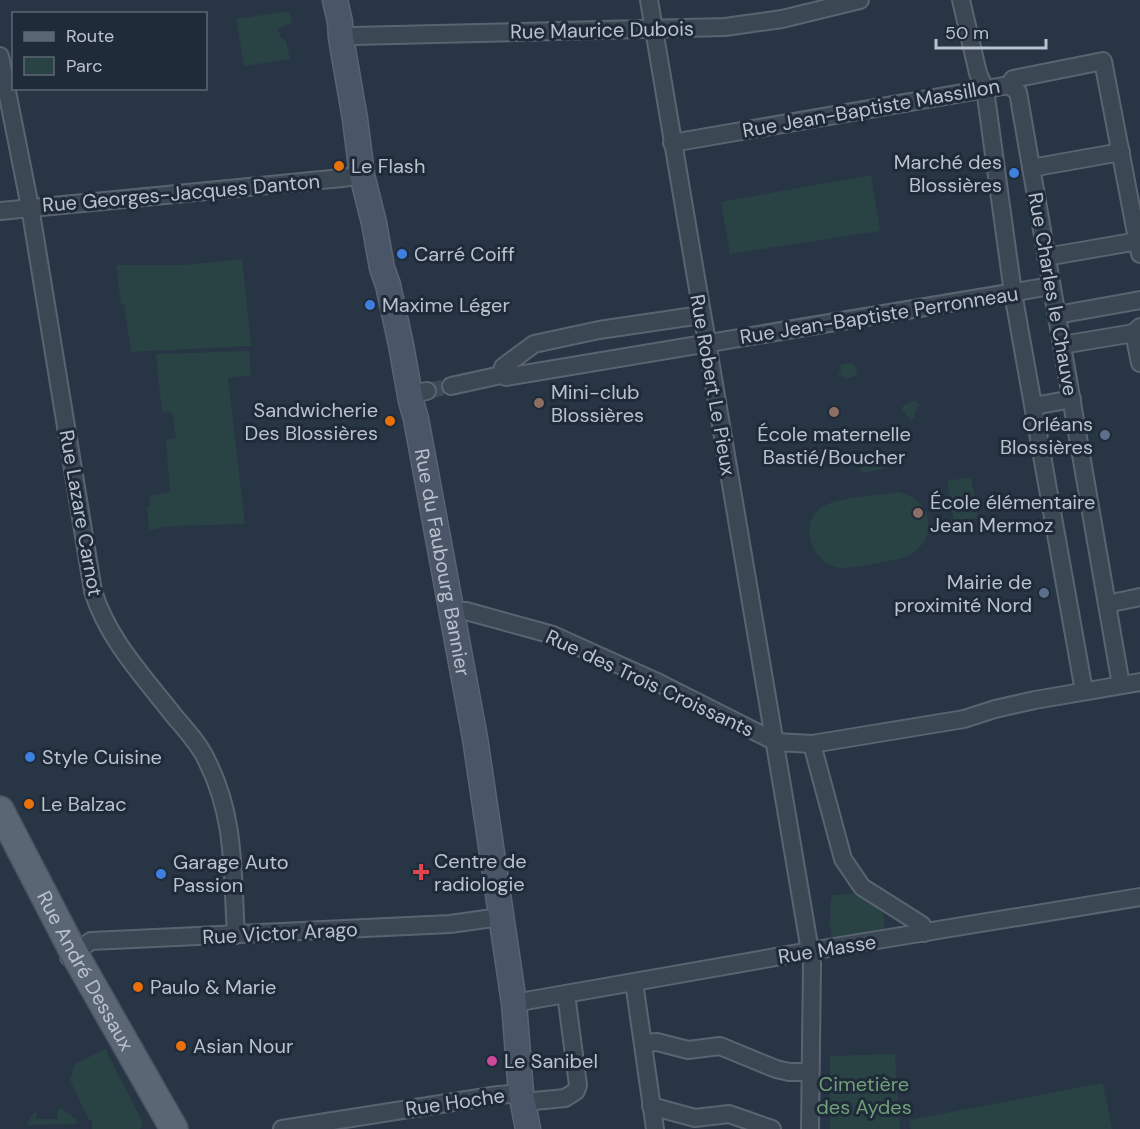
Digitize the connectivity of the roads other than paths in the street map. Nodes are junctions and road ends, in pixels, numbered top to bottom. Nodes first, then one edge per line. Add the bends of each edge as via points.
1 (335, 0) edge
2 (649, 0) edge
3 (861, 0) edge
4 (961, 0) edge
5 (653, 28) junction
6 (341, 38) junction
7 (0, 56) edge
8 (1009, 85) junction
9 (985, 89) junction
10 (672, 143) junction
11 (1121, 152) junction
12 (1031, 168) junction
13 (362, 175) junction
14 (30, 207) junction
15 (0, 211) edge
16 (1139, 250) edge
17 (1046, 257) junction
18 (1051, 286) junction
19 (1013, 293) junction
20 (1140, 300) edge
21 (701, 315) junction
22 (1057, 315) junction
23 (1137, 330) edge
24 (706, 343) junction
25 (1062, 345) junction
26 (1140, 363) edge
27 (501, 375) junction
28 (451, 386) tunnel mouth
29 (1072, 399) junction
30 (1034, 406) junction
31 (1140, 597) edge
32 (1107, 604) junction
33 (452, 612) junction
34 (1140, 682) edge
35 (1121, 685) junction
36 (1084, 691) junction
37 (776, 742) junction
38 (812, 744) junction
39 (0, 810) edge
40 (1140, 897) edge
41 (500, 917) junction
42 (924, 933) junction
43 (236, 935) junction
44 (810, 951) junction
45 (70, 956) junction
46 (634, 982) junction
47 (566, 994) junction
48 (514, 1004) junction
49 (643, 1043) junction
50 (810, 1072) junction
51 (523, 1097) junction
52 (651, 1106) junction
53 (174, 1129) edge
54 (282, 1129) edge
55 (528, 1129) edge
56 (655, 1129) edge
57 (772, 1129) edge
58 (810, 1129) edge

1 - 6 main road, Rue du Faubourg Bannier
2 - 5 street, Rue Robert Le Pieux
3 - 5 street, Rue Maurice Dubois via 782,19 725,27
4 - 9 street, Rue Charles le Chauve
5 - 6 street, Rue Maurice Dubois
5 - 10 street, Rue Robert Le Pieux
6 - 13 main road, Rue du Faubourg Bannier
7 - 14 street, Rue Lazare Carnot
8 - 9 street, Rue Jean-Baptiste Massillon
8 - 11 street, Rue Jean-Baptiste Massillon via 1013,79 1103,61
8 - 12 street, Rue Charles le Chauve via 1018,92
9 - 10 street, Rue Jean-Baptiste Massillon
9 - 19 street, Rue Charles le Chauve
10 - 21 street, Rue Robert Le Pieux
11 - 12 street
11 - 16 street
12 - 17 street, Rue Charles le Chauve
13 - 14 street, Rue Georges-Jacques Danton
13 - 33 main road, Rue du Faubourg Bannier via 401,345 418,393 416,419
14 - 15 street, Rue Georges-Jacques Danton
14 - 43 street, Rue Lazare Carnot via 93,591 99,612 115,640 207,759 218,785 231,832
16 - 17 street
17 - 18 street, Rue Charles le Chauve
18 - 19 street, Rue Jean-Baptiste Perronneau
18 - 22 street, Rue Charles le Chauve
19 - 24 street, Rue Jean-Baptiste Perronneau
19 - 30 street, Rue Charles le Chauve
20 - 22 street
21 - 24 street, Rue Robert Le Pieux
21 - 27 street via 534,344 503,367
22 - 25 street, Rue Charles le Chauve
23 - 25 street
23 - 26 street
24 - 27 street, Rue Jean-Baptiste Perronneau
24 - 37 street, Rue Robert Le Pieux
25 - 29 street, Rue Charles le Chauve
27 - 28 street, Rue Jean-Baptiste Perronneau
29 - 30 street
29 - 32 street, Rue Charles le Chauve
30 - 36 street, Rue Charles le Chauve
31 - 32 street
32 - 35 street, Rue Charles le Chauve
33 - 37 street, Rue des Trois Croissants via 466,611 553,635
33 - 41 main road, Rue du Faubourg Bannier via 475,738
34 - 35 street, Rue des Trois Croissants
35 - 36 street, Rue des Trois Croissants
36 - 38 street, Rue des Trois Croissants via 964,718
37 - 38 street, Rue des Trois Croissants
37 - 44 street, Rue des Trois Croissants
38 - 42 street via 843,859 862,887 922,925
39 - 45 main road, Rue André Dessaux
40 - 42 street, Rue Masse
41 - 43 street, Rue Victor Arago via 450,924
41 - 48 main road, Rue du Faubourg Bannier
42 - 44 street, Rue Masse
43 - 45 street, Rue Victor Arago via 91,941
44 - 46 street, Rue Masse
44 - 50 street, Rue des Trois Croissants
45 - 53 main road, Rue André Dessaux
46 - 47 street, Rue Masse
46 - 49 street
47 - 48 street, Rue Masse
47 - 51 street, Rue Hoche via 576,1091 565,1098
48 - 51 main road, Rue du Faubourg Bannier
49 - 50 street via 657,1042 688,1050 720,1046 776,1069
49 - 52 street
50 - 58 street, Rue des Trois Croissants
51 - 54 street, Rue Hoche via 498,1095
51 - 55 main road, Rue du Faubourg Bannier
52 - 56 street
52 - 57 street via 695,1118 729,1114

